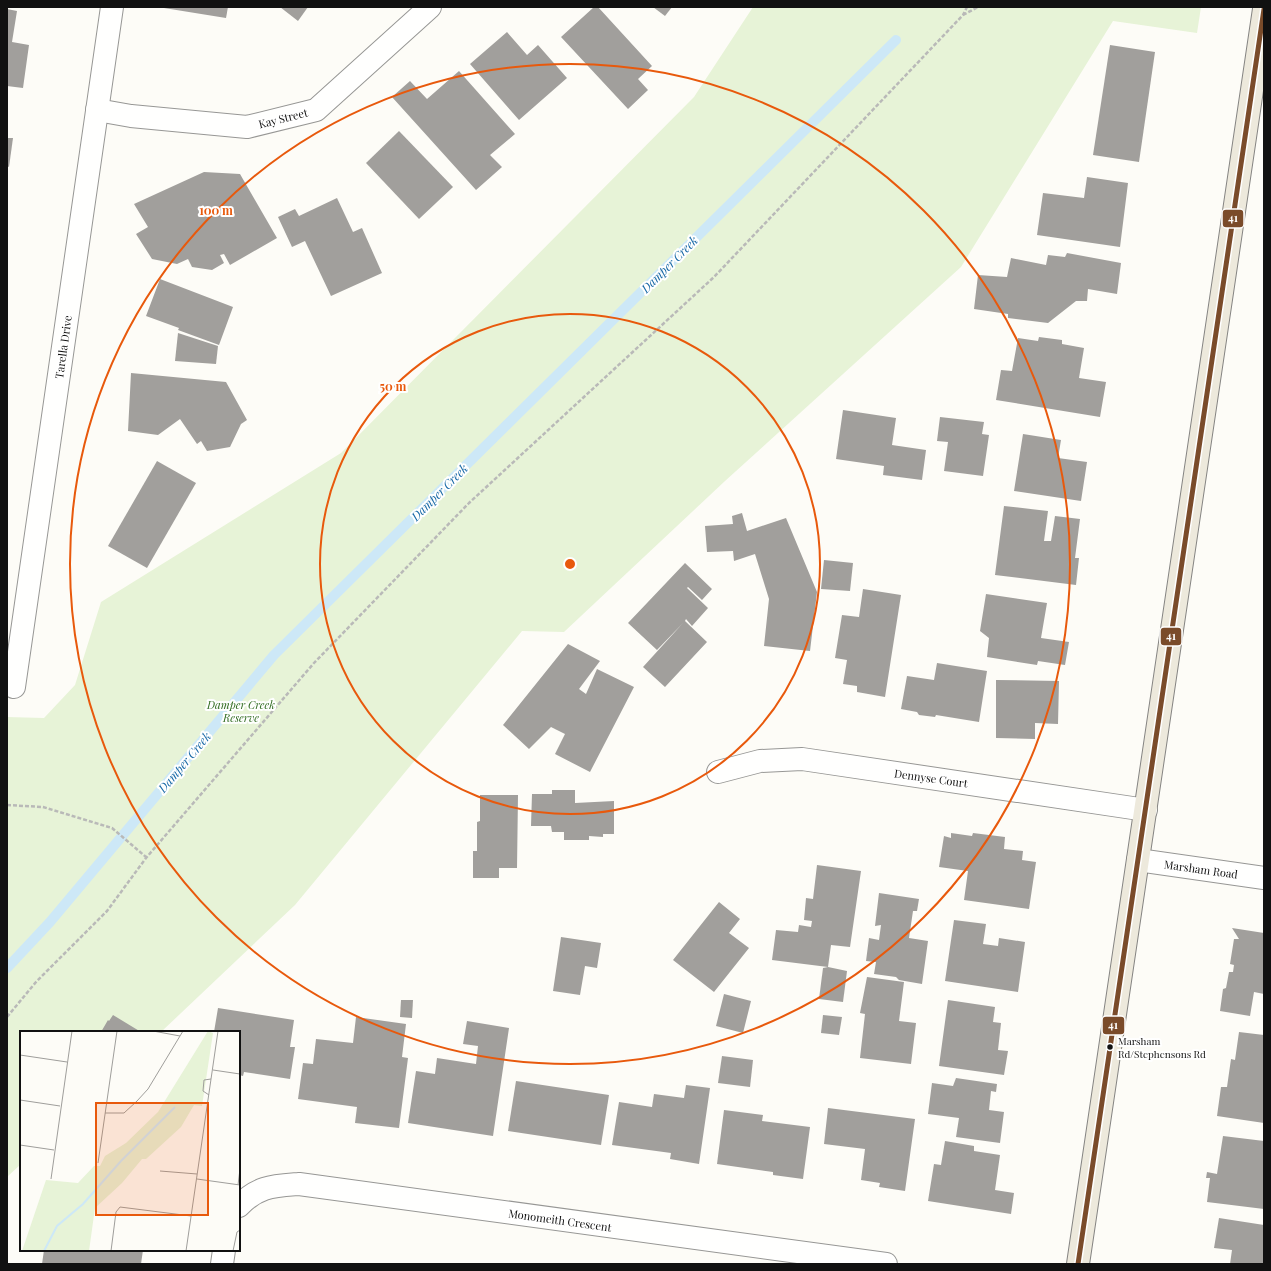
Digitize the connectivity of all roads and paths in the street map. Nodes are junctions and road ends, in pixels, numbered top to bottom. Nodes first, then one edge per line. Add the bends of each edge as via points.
1 (112, 7) edge
2 (430, 7) edge
3 (967, 7) edge
4 (978, 7) edge
5 (1264, 9) edge
6 (963, 15) junction
7 (97, 110) junction
8 (14, 687) dead end
9 (718, 772) dead end
10 (7, 805) edge
11 (1146, 810) junction
12 (146, 858) junction
13 (1138, 860) junction
14 (1264, 878) edge
15 (7, 1017) edge
16 (240, 1205) edge
17 (224, 1251) edge
18 (222, 1264) edge
19 (886, 1264) edge
20 (1078, 1264) edge

1 - 7 street, Tarella Drive
2 - 7 street, Kay Street via 316,110 247,127 131,116
3 - 6 path
4 - 6 path
5 - 11 main road
6 - 12 path via 714,277 469,503 424,549 314,663
7 - 8 street, Tarella Drive
9 - 11 street, Dennyse Court via 760,761 802,759
10 - 12 path via 44,807 112,828
11 - 13 main road
12 - 15 path via 107,911 36,982
13 - 14 street, Marsham Road
13 - 20 main road
16 - 19 street, Monomeith Crescent via 248,1197 271,1186 299,1184
17 - 18 street

